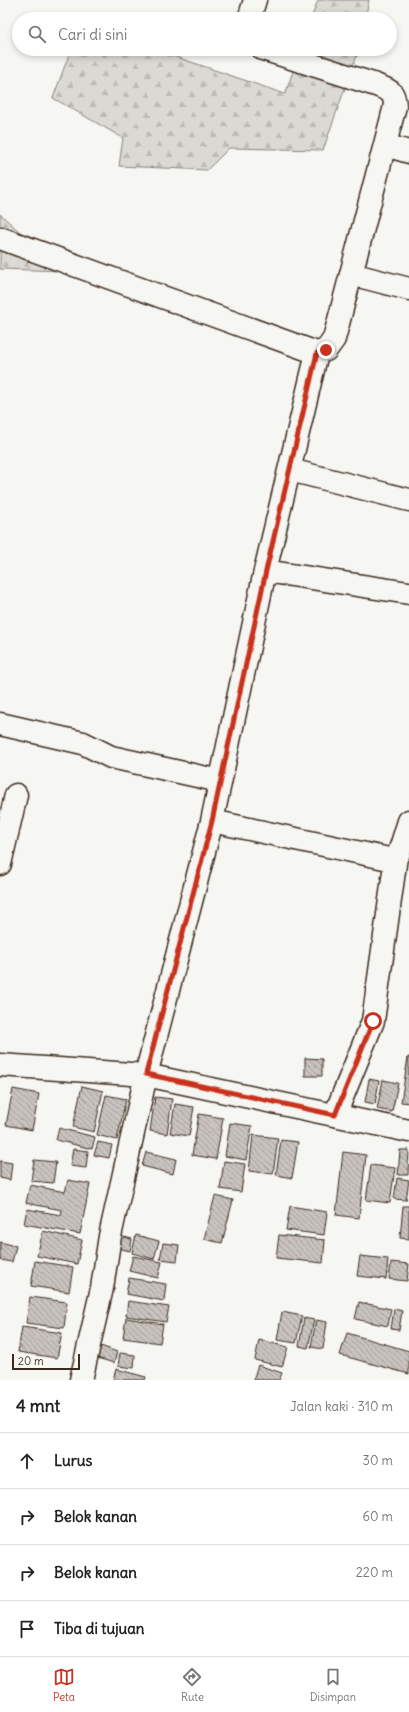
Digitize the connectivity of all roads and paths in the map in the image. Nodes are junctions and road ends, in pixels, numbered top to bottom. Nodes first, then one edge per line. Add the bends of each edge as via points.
1 (255, 0) edge
2 (251, 12) edge
3 (285, 56) edge
4 (385, 145) junction
5 (409, 152) edge
6 (0, 238) edge
7 (351, 274) junction
8 (409, 289) edge
9 (317, 353) junction
10 (290, 470) junction
11 (409, 500) edge
12 (266, 571) junction
13 (409, 593) edge
14 (0, 724) edge
15 (220, 781) junction
16 (16, 795) dead end
17 (212, 821) junction
18 (409, 821) edge
19 (1, 857) edge
20 (396, 857) junction
21 (0, 1065) edge
22 (146, 1074) junction
23 (335, 1115) junction
24 (409, 1131) edge
25 (81, 1380) edge

1 - 2 street
3 - 4 street via 391,92 395,106
4 - 5 street
4 - 7 street
6 - 9 street
7 - 8 street
7 - 9 street via 334,339 326,350
9 - 10 street
10 - 11 street
10 - 12 street
12 - 13 street
12 - 15 street
14 - 15 street via 83,743 111,757
15 - 17 street
16 - 19 street
17 - 20 street via 389,859
17 - 22 street
18 - 20 street
20 - 23 street via 373,1021
21 - 22 street
22 - 23 street
22 - 25 street
23 - 24 street

